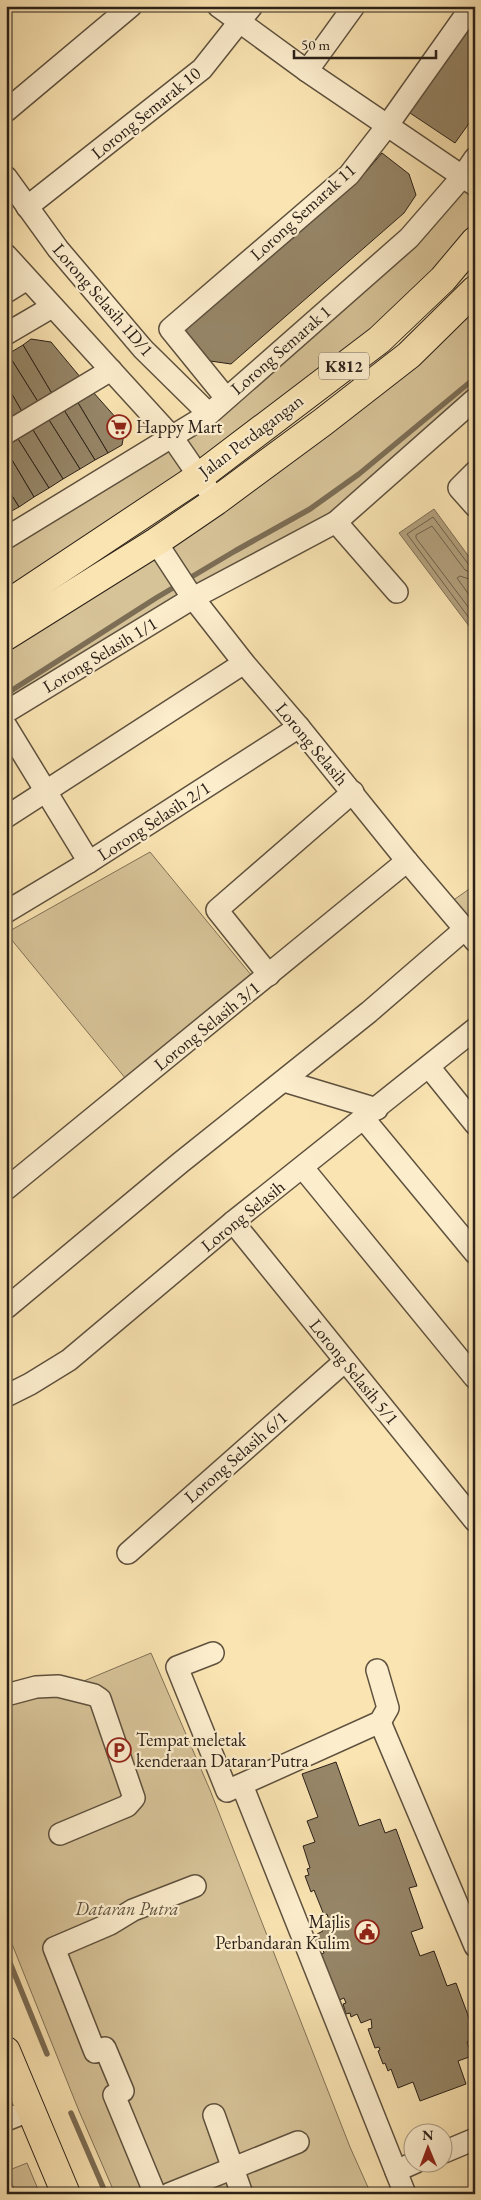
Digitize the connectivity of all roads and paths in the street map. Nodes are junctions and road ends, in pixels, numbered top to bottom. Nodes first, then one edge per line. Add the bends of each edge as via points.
1 (131, 6) edge
2 (218, 6) edge
3 (354, 6) edge
4 (472, 6) edge
5 (246, 14) edge
6 (306, 71) junction
7 (6, 111) edge
8 (387, 126) junction
9 (475, 158) edge
10 (6, 177) edge
11 (468, 181) edge
12 (27, 207) junction
13 (475, 241) edge
14 (6, 255) edge
15 (27, 279) junction
16 (475, 290) edge
17 (6, 292) edge
18 (52, 307) junction
19 (6, 334) edge
20 (111, 370) junction
21 (226, 398) junction
22 (475, 399) edge
23 (209, 414) junction
24 (6, 434) edge
25 (172, 437) junction
26 (475, 472) edge
27 (200, 476) junction
28 (216, 501) junction
29 (475, 506) edge
30 (336, 522) junction
31 (6, 538) edge
32 (162, 552) junction
33 (397, 592) dead end
34 (193, 598) junction
35 (6, 605) edge
36 (6, 636) edge
37 (244, 663) junction
38 (6, 712) edge
39 (6, 726) edge
40 (299, 727) junction
41 (46, 792) junction
42 (353, 792) junction
43 (6, 817) edge
44 (406, 861) junction
45 (89, 862) junction
46 (6, 912) edge
47 (470, 935) edge
48 (269, 975) junction
49 (475, 1029) edge
50 (429, 1067) junction
51 (284, 1081) junction
52 (370, 1114) junction
53 (475, 1124) edge
54 (303, 1168) junction
55 (6, 1190) edge
56 (234, 1222) junction
57 (475, 1253) edge
58 (6, 1308) edge
59 (345, 1361) junction
60 (475, 1378) edge
61 (6, 1396) edge
62 (475, 1521) edge
63 (128, 1553) dead end
64 (213, 1653) dead end
65 (377, 1670) dead end
66 (6, 1695) edge
67 (380, 1722) junction
68 (242, 1785) junction
69 (60, 1834) dead end
70 (195, 1886) dead end
71 (475, 1946) edge
72 (6, 2051) edge
73 (18, 2115) edge
74 (214, 2115) dead end
75 (475, 2139) edge
76 (298, 2142) dead end
77 (454, 2148) edge
78 (404, 2167) edge
79 (231, 2168) junction
80 (396, 2171) junction
81 (66, 2194) edge
82 (155, 2194) edge
83 (169, 2194) edge
84 (242, 2194) edge
85 (405, 2194) edge

1 - 7 street
2 - 5 street
3 - 6 street
4 - 8 street, Lorong Semarak 11
5 - 6 street
5 - 12 street, Lorong Semarak 10 via 202,69
6 - 8 street
8 - 11 street
8 - 21 street, Lorong Semarak 11 via 349,175 170,330
9 - 11 street, Lorong Semarak 1
10 - 12 street, Lorong Selasih 1D/1
11 - 21 street, Lorong Semarak 1 via 409,238
12 - 23 street, Lorong Selasih 1D/1 via 143,349
13 - 27 main road, Jalan Perdagangan / K812 via 443,279 378,340
14 - 15 street
15 - 17 street
15 - 18 street
16 - 28 main road, Jalan Perdagangan / K812 via 409,355
18 - 19 street
18 - 20 street
20 - 24 street
20 - 25 street
21 - 23 street, Lorong Semarak 1
22 - 30 street, Lorong Selasih 1/1
23 - 25 street, Lorong Semarak 1
25 - 27 street
25 - 31 street, Lorong Semarak 1
26 - 29 street via 458,488
27 - 28 street
27 - 35 main road, Jalan Perdagangan / K812
28 - 32 main road, Jalan Perdagangan / K812
30 - 33 street
30 - 34 street, Lorong Selasih 1/1
32 - 34 street, Lorong Selasih
32 - 36 main road, Jalan Perdagangan / K812
34 - 37 street, Lorong Selasih
34 - 38 street, Lorong Selasih 1/1
37 - 40 street, Lorong Selasih
37 - 41 street
39 - 41 street
40 - 42 street, Lorong Selasih
40 - 45 street, Lorong Selasih 2/1
41 - 43 street
41 - 45 street
42 - 44 street, Lorong Selasih
42 - 48 street via 217,910
44 - 47 street, Lorong Selasih
44 - 48 street, Lorong Selasih 3/1
45 - 46 street, Lorong Selasih 2/1
47 - 51 street
48 - 55 street, Lorong Selasih 3/1
49 - 50 street, Lorong Selasih
50 - 52 street, Lorong Selasih
50 - 53 street
51 - 52 street
51 - 58 street
52 - 54 street, Lorong Selasih
52 - 57 street
54 - 56 street, Lorong Selasih
54 - 60 street
56 - 59 street, Lorong Selasih 5/1
56 - 61 street, Lorong Selasih via 69,1360
59 - 62 street, Lorong Selasih 5/1
59 - 63 street, Lorong Selasih 6/1
64 - 68 street via 177,1667 227,1791
65 - 67 street via 388,1708
66 - 69 street via 36,1687 58,1686 100,1699 134,1798 127,1806
67 - 68 street
67 - 71 street
68 - 80 street
70 - 82 street via 132,1910 110,1924 54,1948 95,2052 105,2048 123,2091 114,2095
72 - 73 main road
73 - 81 main road
74 - 79 street
75 - 77 street
76 - 79 street
78 - 80 street
79 - 83 street
79 - 84 street
80 - 85 street

